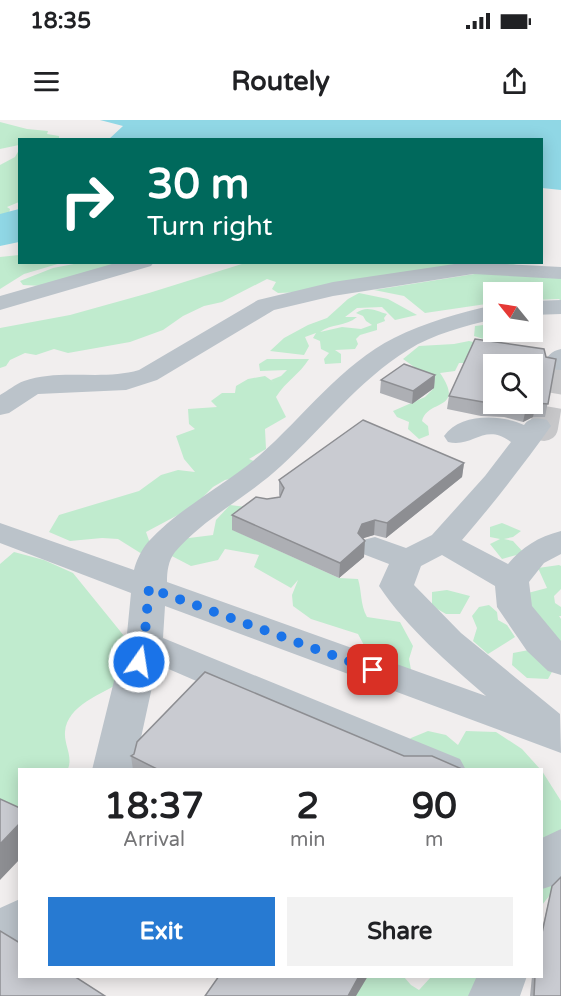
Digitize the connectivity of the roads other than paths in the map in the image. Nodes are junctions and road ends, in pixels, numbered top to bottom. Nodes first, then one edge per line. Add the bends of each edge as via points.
1 (137, 264) edge
2 (543, 264) edge
3 (561, 268) edge
4 (561, 273) edge
5 (0, 303) edge
6 (561, 307) edge
7 (543, 308) edge
8 (483, 315) edge
9 (0, 407) edge
10 (458, 436) dead end
11 (237, 488) junction
12 (267, 504) edge
13 (0, 531) edge
14 (561, 541) edge
15 (443, 542) junction
16 (512, 581) junction
17 (149, 588) junction
18 (144, 644) junction
19 (561, 662) edge
20 (561, 737) edge
21 (113, 768) edge
22 (440, 768) edge
23 (561, 848) edge
24 (543, 866) edge
25 (18, 922) edge
26 (0, 941) edge
27 (501, 978) edge
28 (494, 996) edge

1 - 5 lane
2 - 3 lane
4 - 9 lane via 473,268 333,289 266,305 148,375 126,381 32,387
6 - 7 lane
8 - 11 lane via 456,321 401,344 362,372
10 - 15 lane via 486,424 532,434
11 - 12 lane
11 - 17 lane via 203,510 160,549 151,567
13 - 17 lane
14 - 16 lane via 532,556
15 - 16 lane
15 - 20 lane via 391,554 396,586 475,667
16 - 19 lane via 515,608 540,642
17 - 18 lane
17 - 20 lane
18 - 21 lane
18 - 22 lane
23 - 24 lane
25 - 26 lane
27 - 28 lane

